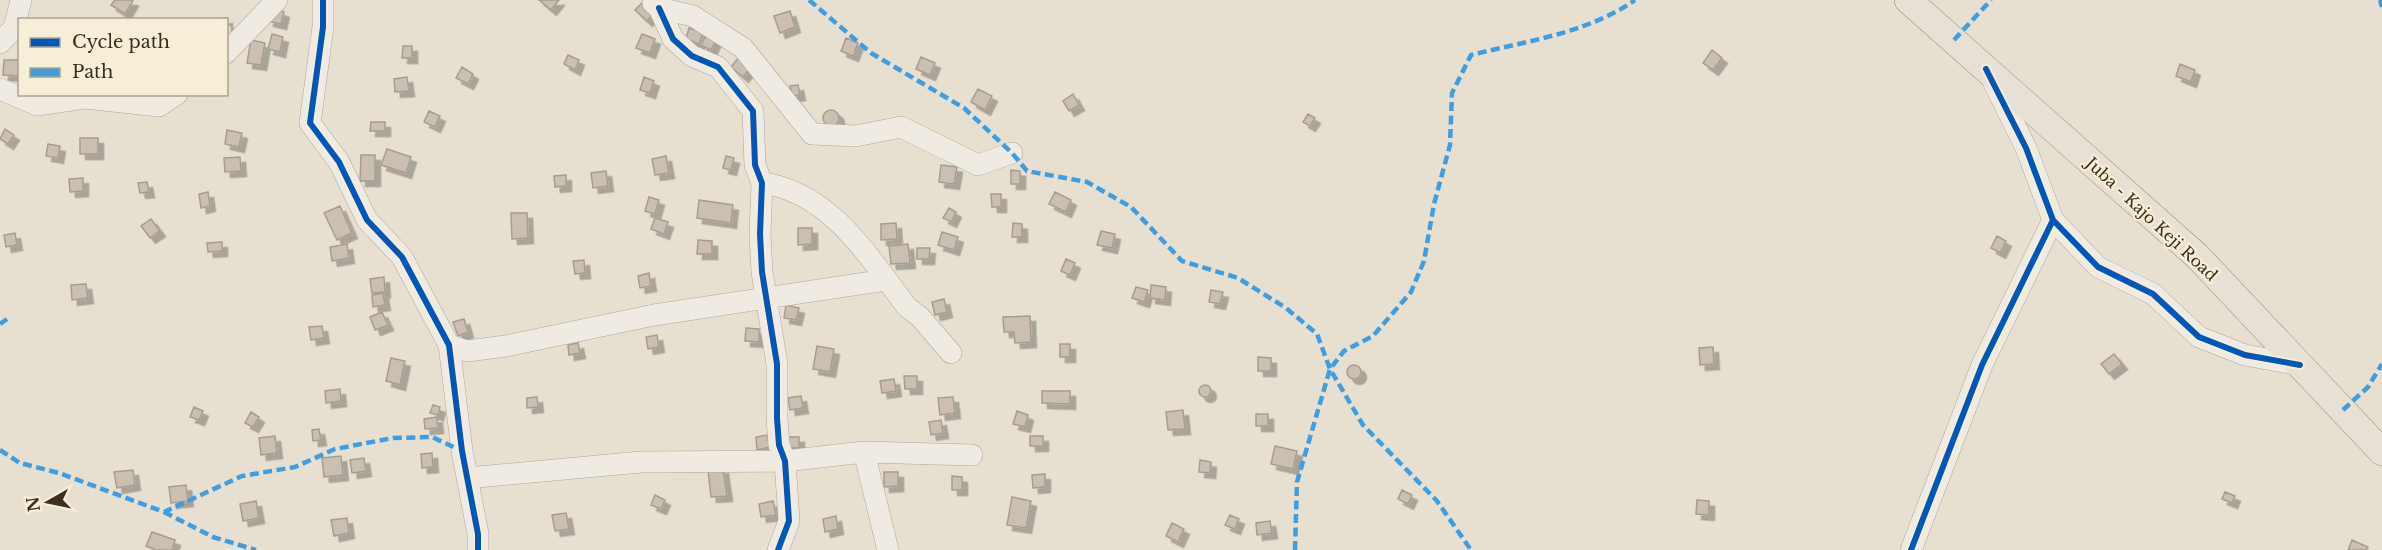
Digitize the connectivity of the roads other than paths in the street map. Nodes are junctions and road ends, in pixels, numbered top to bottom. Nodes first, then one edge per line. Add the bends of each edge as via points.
1 (21, 0) edge
2 (277, 0) edge
3 (323, 0) edge
4 (1908, 0) edge
5 (655, 4) edge
6 (0, 43) edge
7 (228, 51) edge
8 (1986, 69) junction
9 (0, 89) edge
10 (174, 96) edge
11 (1012, 153) dead end
12 (762, 183) junction
13 (2053, 220) junction
14 (886, 280) junction
15 (766, 298) junction
16 (449, 345) junction
17 (951, 353) dead end
18 (2300, 365) junction
19 (864, 452) junction
20 (2382, 452) edge
21 (972, 455) dead end
22 (785, 460) junction
23 (467, 478) junction
24 (478, 550) edge
25 (778, 550) edge
26 (888, 550) edge
27 (1911, 550) edge

1 - 6 street via 14,28
2 - 7 street
3 - 16 street via 310,123 339,162 367,220 402,257
4 - 8 main road, Juba - Kajo Keji Road
5 - 11 street via 693,16 743,48 812,134 856,136 901,127 978,165
5 - 12 street via 673,39 693,56 718,67 753,111 755,165
8 - 13 street via 2026,148
8 - 18 main road, Juba - Kajo Keji Road via 2197,256
9 - 10 street via 37,105 85,98 159,106
12 - 14 street via 783,186 836,217
12 - 15 street via 760,234
13 - 18 street via 2098,267 2152,294 2199,337 2245,355
13 - 27 street via 1982,365
14 - 15 street
14 - 17 street
15 - 16 street via 654,315 506,346 467,351
15 - 22 street via 777,364 779,445
16 - 23 street
18 - 20 main road, Juba - Kajo Keji Road
19 - 21 street
19 - 22 street
19 - 26 street
22 - 23 street via 640,462
22 - 25 street via 789,521
23 - 24 street

